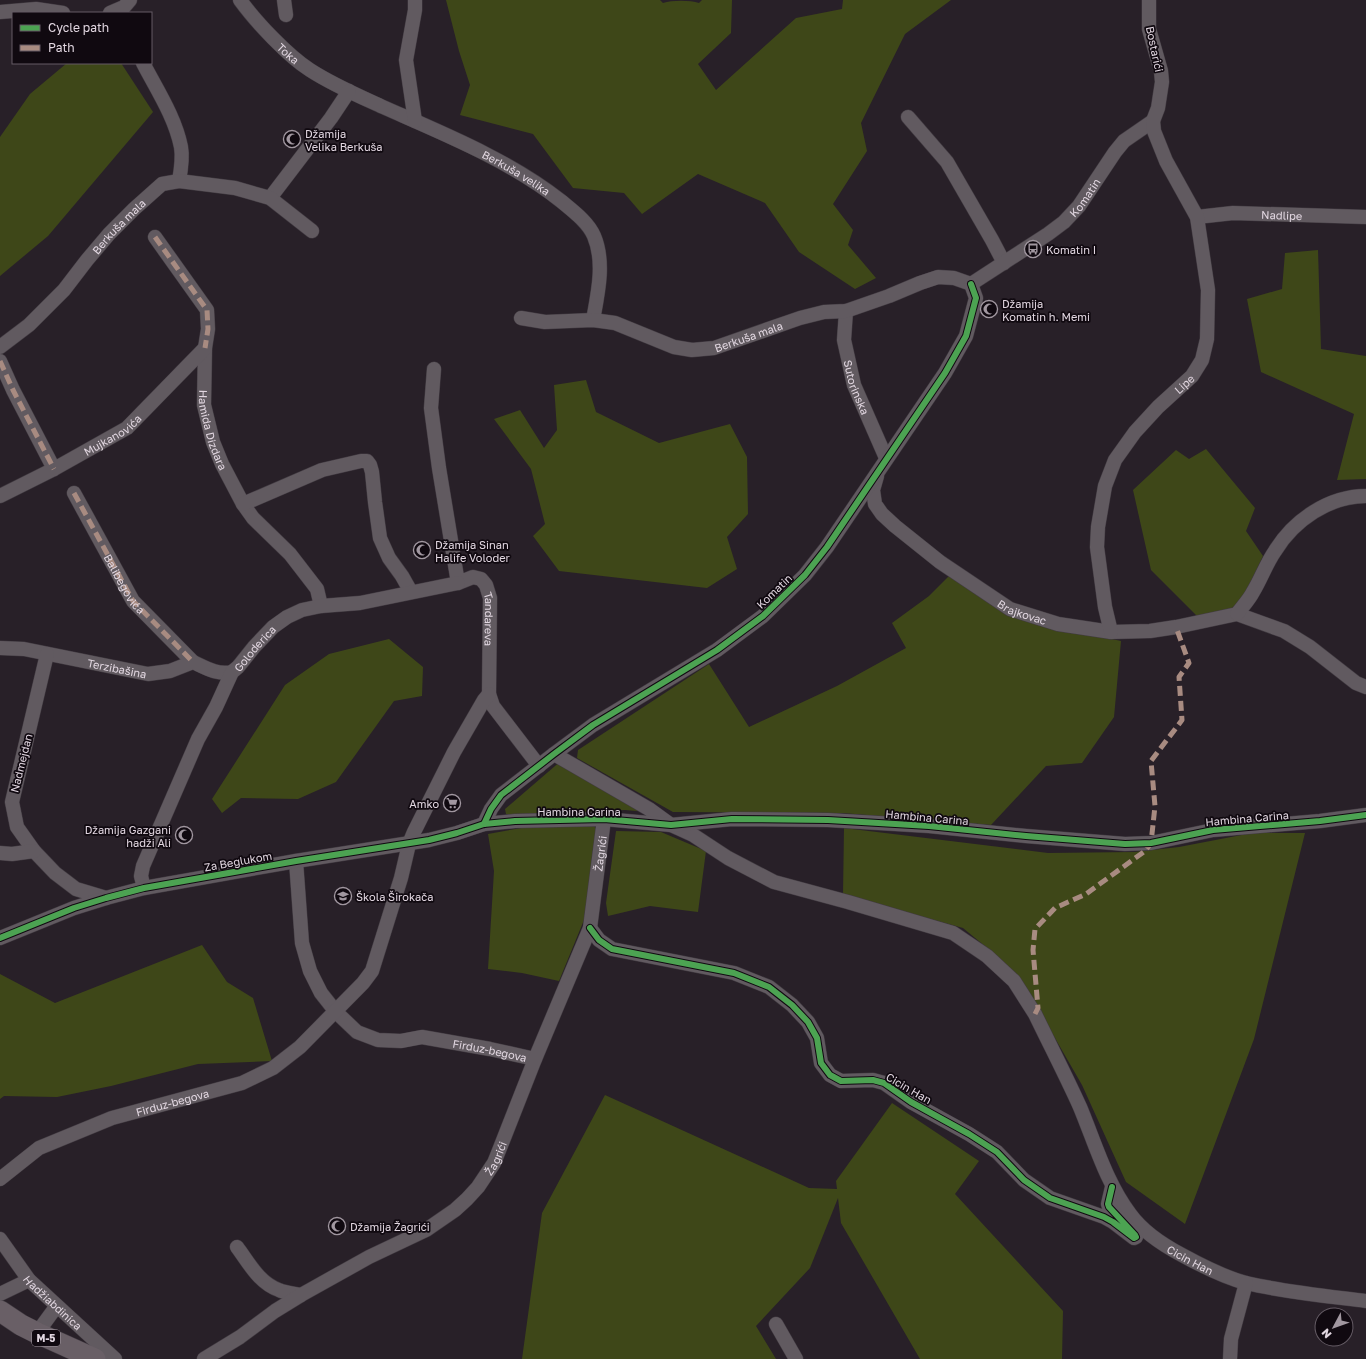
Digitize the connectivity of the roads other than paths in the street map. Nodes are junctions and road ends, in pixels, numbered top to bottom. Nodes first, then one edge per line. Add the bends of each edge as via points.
1 (130, 0) edge
2 (240, 0) edge
3 (284, 0) edge
4 (415, 0) edge
5 (1149, 0) edge
6 (0, 12) edge
7 (56, 12) edge
8 (112, 12) edge
9 (286, 15) dead end
10 (144, 64) edge
11 (349, 91) junction
12 (908, 117) dead end
13 (415, 121) junction
14 (1153, 121) junction
15 (179, 181) junction
16 (270, 198) junction
17 (1197, 217) junction
18 (1366, 217) edge
19 (312, 231) dead end
20 (155, 237) dead end
21 (1004, 263) junction
22 (971, 284) junction
23 (846, 311) junction
24 (521, 318) dead end
25 (593, 320) junction
26 (0, 347) edge
27 (205, 348) junction
28 (0, 361) edge
29 (434, 369) dead end
30 (886, 458) junction
31 (54, 469) junction
32 (878, 471) junction
33 (74, 493) dead end
34 (0, 496) edge
35 (1366, 496) edge
36 (243, 504) junction
37 (458, 583) junction
38 (411, 592) junction
39 (321, 606) junction
40 (1237, 614) junction
41 (1111, 632) junction
42 (0, 648) edge
43 (47, 654) junction
44 (193, 662) junction
45 (232, 672) junction
46 (1366, 687) edge
47 (489, 694) junction
48 (554, 754) junction
49 (539, 766) junction
50 (1366, 815) edge
51 (604, 819) junction
52 (484, 824) junction
53 (671, 826) junction
54 (409, 844) junction
55 (34, 852) junction
56 (0, 853) edge
57 (296, 861) junction
58 (144, 888) junction
59 (106, 898) junction
60 (590, 928) junction
61 (0, 938) edge
62 (336, 1012) junction
63 (535, 1059) junction
64 (0, 1179) edge
65 (1112, 1187) junction
66 (0, 1239) edge
67 (237, 1247) dead end
68 (29, 1280) junction
69 (1246, 1282) junction
70 (0, 1294) edge
71 (300, 1294) junction
72 (1366, 1301) edge
73 (56, 1306) junction
74 (0, 1311) edge
75 (776, 1324) dead end
76 (37, 1333) junction
77 (96, 1359) edge
78 (115, 1359) edge
79 (204, 1359) edge
80 (796, 1359) edge
81 (1230, 1359) edge

1 - 8 street via 124,7
2 - 11 street, Toka via 278,43 299,61 310,70
3 - 9 street
4 - 13 street via 406,60
5 - 14 street, Bostarići via 1149,28 1162,82
6 - 7 street via 36,9
10 - 15 street via 169,112 181,147
11 - 13 street, Berkuša velika
11 - 16 street
12 - 21 street via 947,162
13 - 25 street, Berkuša velika via 480,151 545,188 587,224 594,236 599,262 598,292
14 - 17 street, Lipe via 1154,131 1166,161
14 - 21 street, Komatin via 1124,141 1079,206 1064,222
15 - 16 street, Berkuša mala via 235,188
15 - 26 street, Berkuša mala via 162,184 134,209 87,260 64,290 29,324
16 - 19 street, Berkuša mala
17 - 18 street, Nadlipe via 1233,213
17 - 41 street, Lipe via 1208,290 1207,340 1202,360 1192,376 1134,432 1115,460 1105,486 1097,548
20 - 27 street, Hamida Dizdara via 207,310
21 - 22 street, Komatin
22 - 23 street, Berkuša mala via 954,278 938,277
22 - 30 street, Komatin via 976,298 966,336 945,374
23 - 25 street, Berkuša mala via 824,312 800,318 714,348 692,350 674,347 615,323
23 - 30 street, Sutorinska via 844,340 854,385
24 - 25 street, Berkuša mala via 545,322
27 - 31 street, Mujkanovića via 127,428
27 - 36 street, Hamida Dizdara via 204,405 213,442
28 - 31 street
29 - 37 street via 432,408
30 - 32 street, Komatin
31 - 34 street, Mujkanovića
32 - 41 street, Brajkovac via 873,490 875,504 882,514 976,588 1010,609 1058,624
32 - 48 street, Komatin via 805,575 763,616 717,650 593,725
33 - 44 street, Balibegovića via 133,601
35 - 40 street via 1331,502 1306,517 1275,550 1253,592
36 - 38 street via 322,470 367,461 372,472 380,538 389,558
36 - 39 street, Hamida Dizdara via 253,518 306,573 317,589
37 - 38 street, Goloderica
37 - 47 street, Tandareva via 472,577 481,579 490,598
38 - 39 street, Goloderica via 360,603
39 - 45 street, Goloderica via 297,612 273,627
40 - 41 street, Brajkovac via 1176,627
40 - 46 street via 1284,632 1310,647 1356,683
42 - 43 street, Terzibašina via 24,649
43 - 44 street, Terzibašina via 148,674 170,671
43 - 55 street, Nadmejdan via 12,802 17,827
44 - 45 street via 223,674
45 - 58 street, Goloderica via 198,739 143,866 141,876
47 - 49 street, Tandareva via 493,706
47 - 54 street via 454,752
48 - 49 street, Komatin
48 - 53 street via 649,809
49 - 52 street, Komatin via 501,795
50 - 53 street, Hambina Carina via 1213,830 1151,843 1125,844 929,826 828,820 732,819
51 - 52 street, Hambina Carina
51 - 53 street, Hambina Carina
51 - 60 street, Žagrići
52 - 54 street, Za Beglukom
53 - 65 street, Cicin Han via 693,835 728,858 774,882 953,933 987,956 1014,981 1036,1014 1079,1105
54 - 57 street, Za Beglukom
54 - 62 street, Firduz-begova via 372,971
55 - 56 street
55 - 59 street, Nadmejdan via 76,889
57 - 58 street, Za Beglukom
57 - 62 street, Firduz-begova via 302,943 310,971 321,993
58 - 59 street, Za Beglukom
59 - 61 street, Za Beglukom
60 - 63 street, Žagrići
60 - 65 street, Cicin Han via 599,940 612,949 734,973 769,987 808,1022 817,1038 822,1063 830,1075 841,1081 873,1080 884,1083 997,1152 1024,1180 1050,1198 1104,1217 1134,1238 1135,1235 1109,1207
62 - 63 street, Firduz-begova via 357,1032 378,1040 422,1037
62 - 64 street, Firduz-begova via 300,1047 273,1068 242,1084 112,1118 39,1148
63 - 71 street, Žagrići via 494,1163 467,1199 456,1210 426,1230
65 - 69 street, Cicin Han via 1130,1215 1166,1246 1219,1274
66 - 68 street, Hadžiabdinica
67 - 71 street via 268,1284 279,1290
68 - 70 street
68 - 73 street, Hadžiabdinica
69 - 72 street, Cicin Han
69 - 81 street via 1231,1339
71 - 79 street, Žagrići
73 - 76 street
73 - 78 street, Hadžiabdinica
74 - 76 main road, M-5
75 - 80 street
76 - 77 main road, M-5

